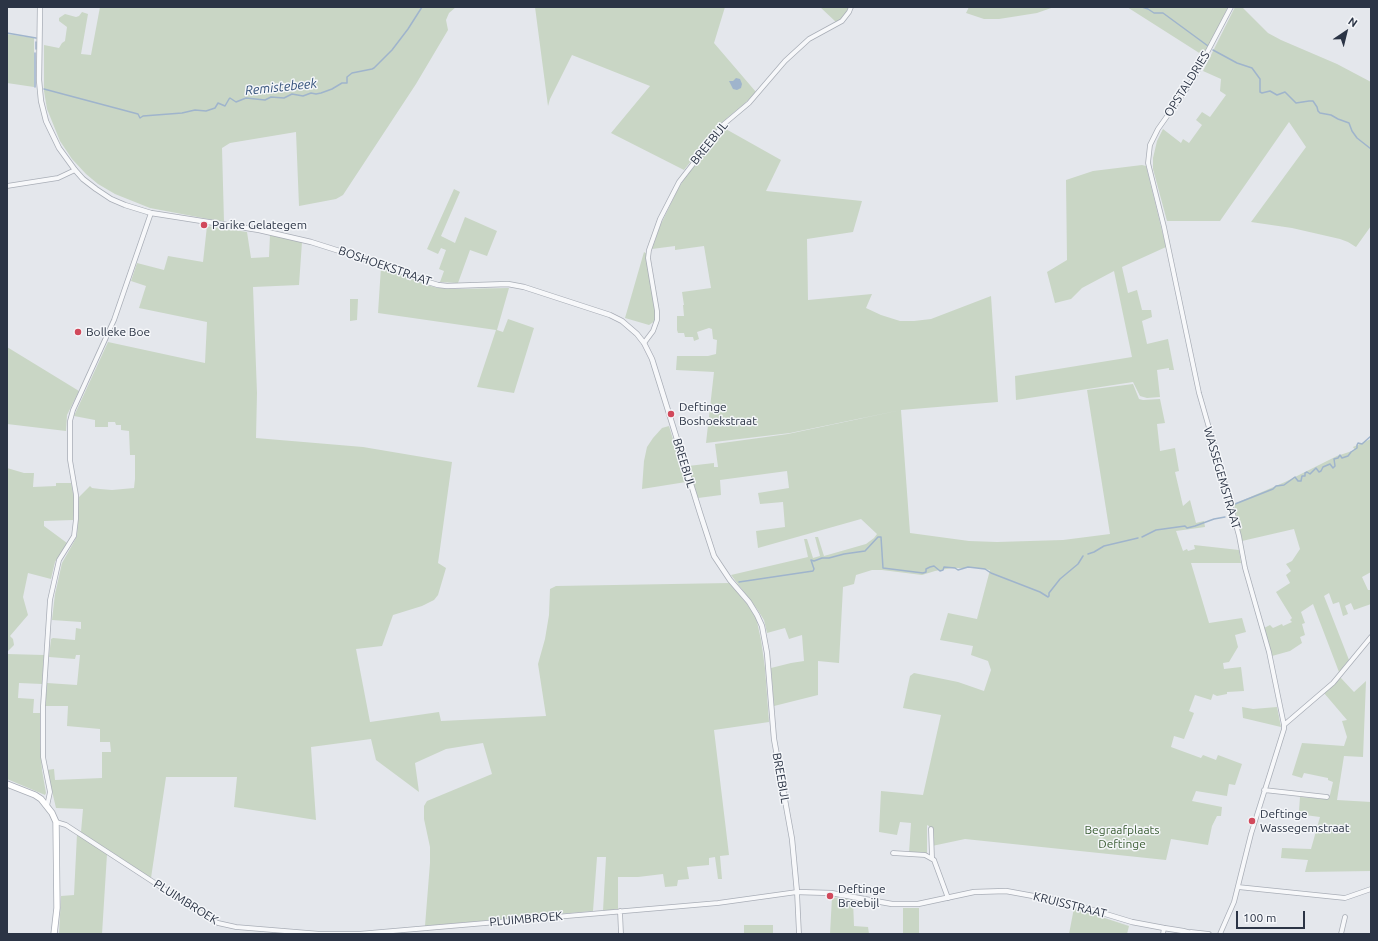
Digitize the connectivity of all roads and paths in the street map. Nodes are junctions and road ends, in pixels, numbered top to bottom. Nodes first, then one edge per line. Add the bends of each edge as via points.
1 (40, 7) edge
2 (851, 7) edge
3 (1231, 7) edge
4 (1148, 163) joint
5 (74, 170) junction
6 (7, 186) edge
7 (151, 213) junction
8 (644, 343) junction
9 (1371, 636) edge
10 (1284, 725) junction
11 (7, 784) edge
12 (1264, 790) junction
13 (1327, 797) dead end
14 (47, 806) junction
15 (56, 822) junction
16 (931, 829) dead end
17 (893, 853) dead end
18 (932, 858) junction
19 (1238, 887) junction
20 (1371, 889) edge
21 (798, 892) junction
22 (948, 898) junction
23 (620, 911) junction
24 (1345, 918) dead end
25 (1164, 928) junction
26 (1193, 933) edge
27 (54, 934) edge
28 (621, 934) edge
29 (799, 934) edge
30 (1163, 934) edge
31 (1208, 934) edge
32 (1220, 934) edge
33 (1341, 934) edge

1 - 5 street, BOSHOEKSTRAAT via 41,102 51,134
2 - 8 street, BREEBIJL via 842,21 809,39 785,61 749,104 724,124 679,182 662,215 649,250 657,320
3 - 4 street, OPSTALDRIES via 1207,57 1158,129 1150,146
4 - 10 street, WASSEGEMSTRAAT via 1199,393 1269,652
5 - 6 street via 58,178
5 - 7 street, BOSHOEKSTRAAT via 111,199
7 - 8 street, BOSHOEKSTRAAT via 284,235 390,267 438,285 508,284 524,287 616,318 632,329
7 - 14 street via 114,320 71,416 70,460 76,495 76,519 74,536 59,560 50,600 43,706 44,757 50,792
8 - 21 street, BREEBIJL via 652,359 710,546 720,565 749,602 762,626 767,653 774,739 792,839
9 - 10 street via 1333,683
10 - 12 street, WASSEGEMSTRAAT
11 - 14 main road via 35,795
12 - 13 street
12 - 19 street, WASSEGEMSTRAAT
14 - 15 main road
15 - 23 street, PLUIMBROEK via 66,825 210,919 232,926 321,934 358,934
15 - 27 main road via 57,908
16 - 18 street
17 - 18 street via 920,854
18 - 22 street
19 - 20 street via 1345,898
19 - 32 street, WASSEGEMSTRAAT
21 - 22 street, KRUISSTRAAT via 831,893 892,904 918,904
21 - 23 street, PLUIMBROEK via 718,903
21 - 29 street
22 - 25 street, KRUISSTRAAT via 974,892 1006,891 1066,902 1132,922
23 - 28 street
24 - 33 street
25 - 26 street, KRUISSTRAAT
25 - 30 street
26 - 31 street, KRUISSTRAAT

